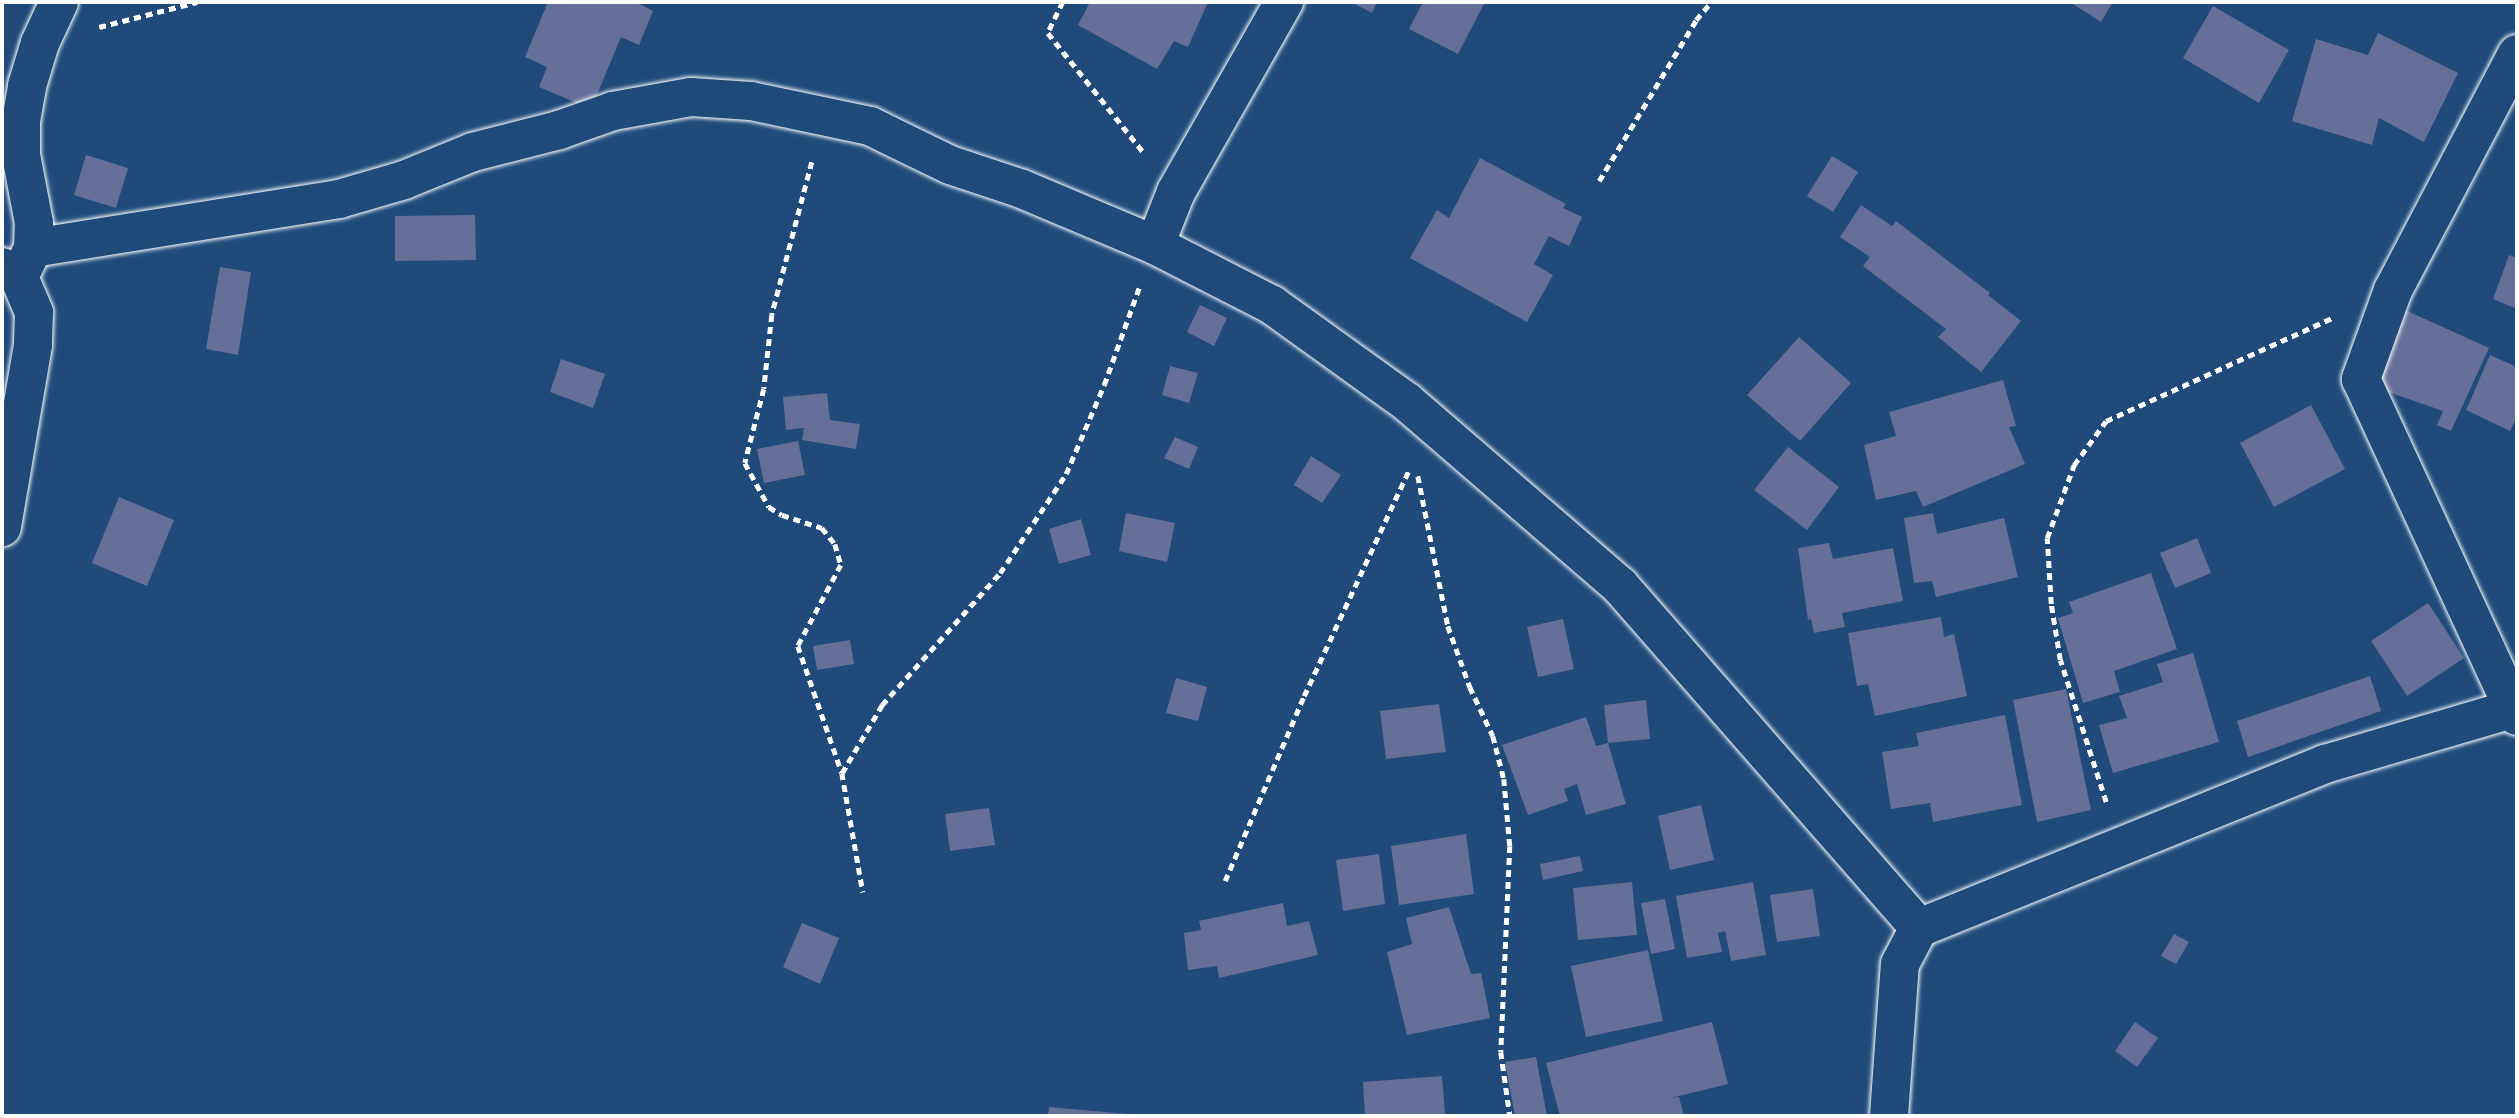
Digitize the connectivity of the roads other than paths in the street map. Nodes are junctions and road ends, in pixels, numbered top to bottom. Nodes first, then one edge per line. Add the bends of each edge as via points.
1 (59, 2) edge
2 (1284, 2) edge
3 (2517, 54) edge
4 (1155, 245) junction
5 (18, 264) edge
6 (2, 527) edge
7 (2516, 712) edge
8 (1919, 928) junction
9 (1889, 1116) edge

1 - 5 street via 40,43 21,121 21,155 34,223
2 - 4 street via 1176,192
3 - 7 street via 2393,290 2361,379
4 - 5 street via 1022,189 950,165 870,126 751,101 691,97 612,111 473,152 404,180 339,199
4 - 8 street via 1272,305 1407,402 1620,586
5 - 6 street via 34,313 33,334
7 - 8 street via 2325,764
8 - 9 street via 1900,964

